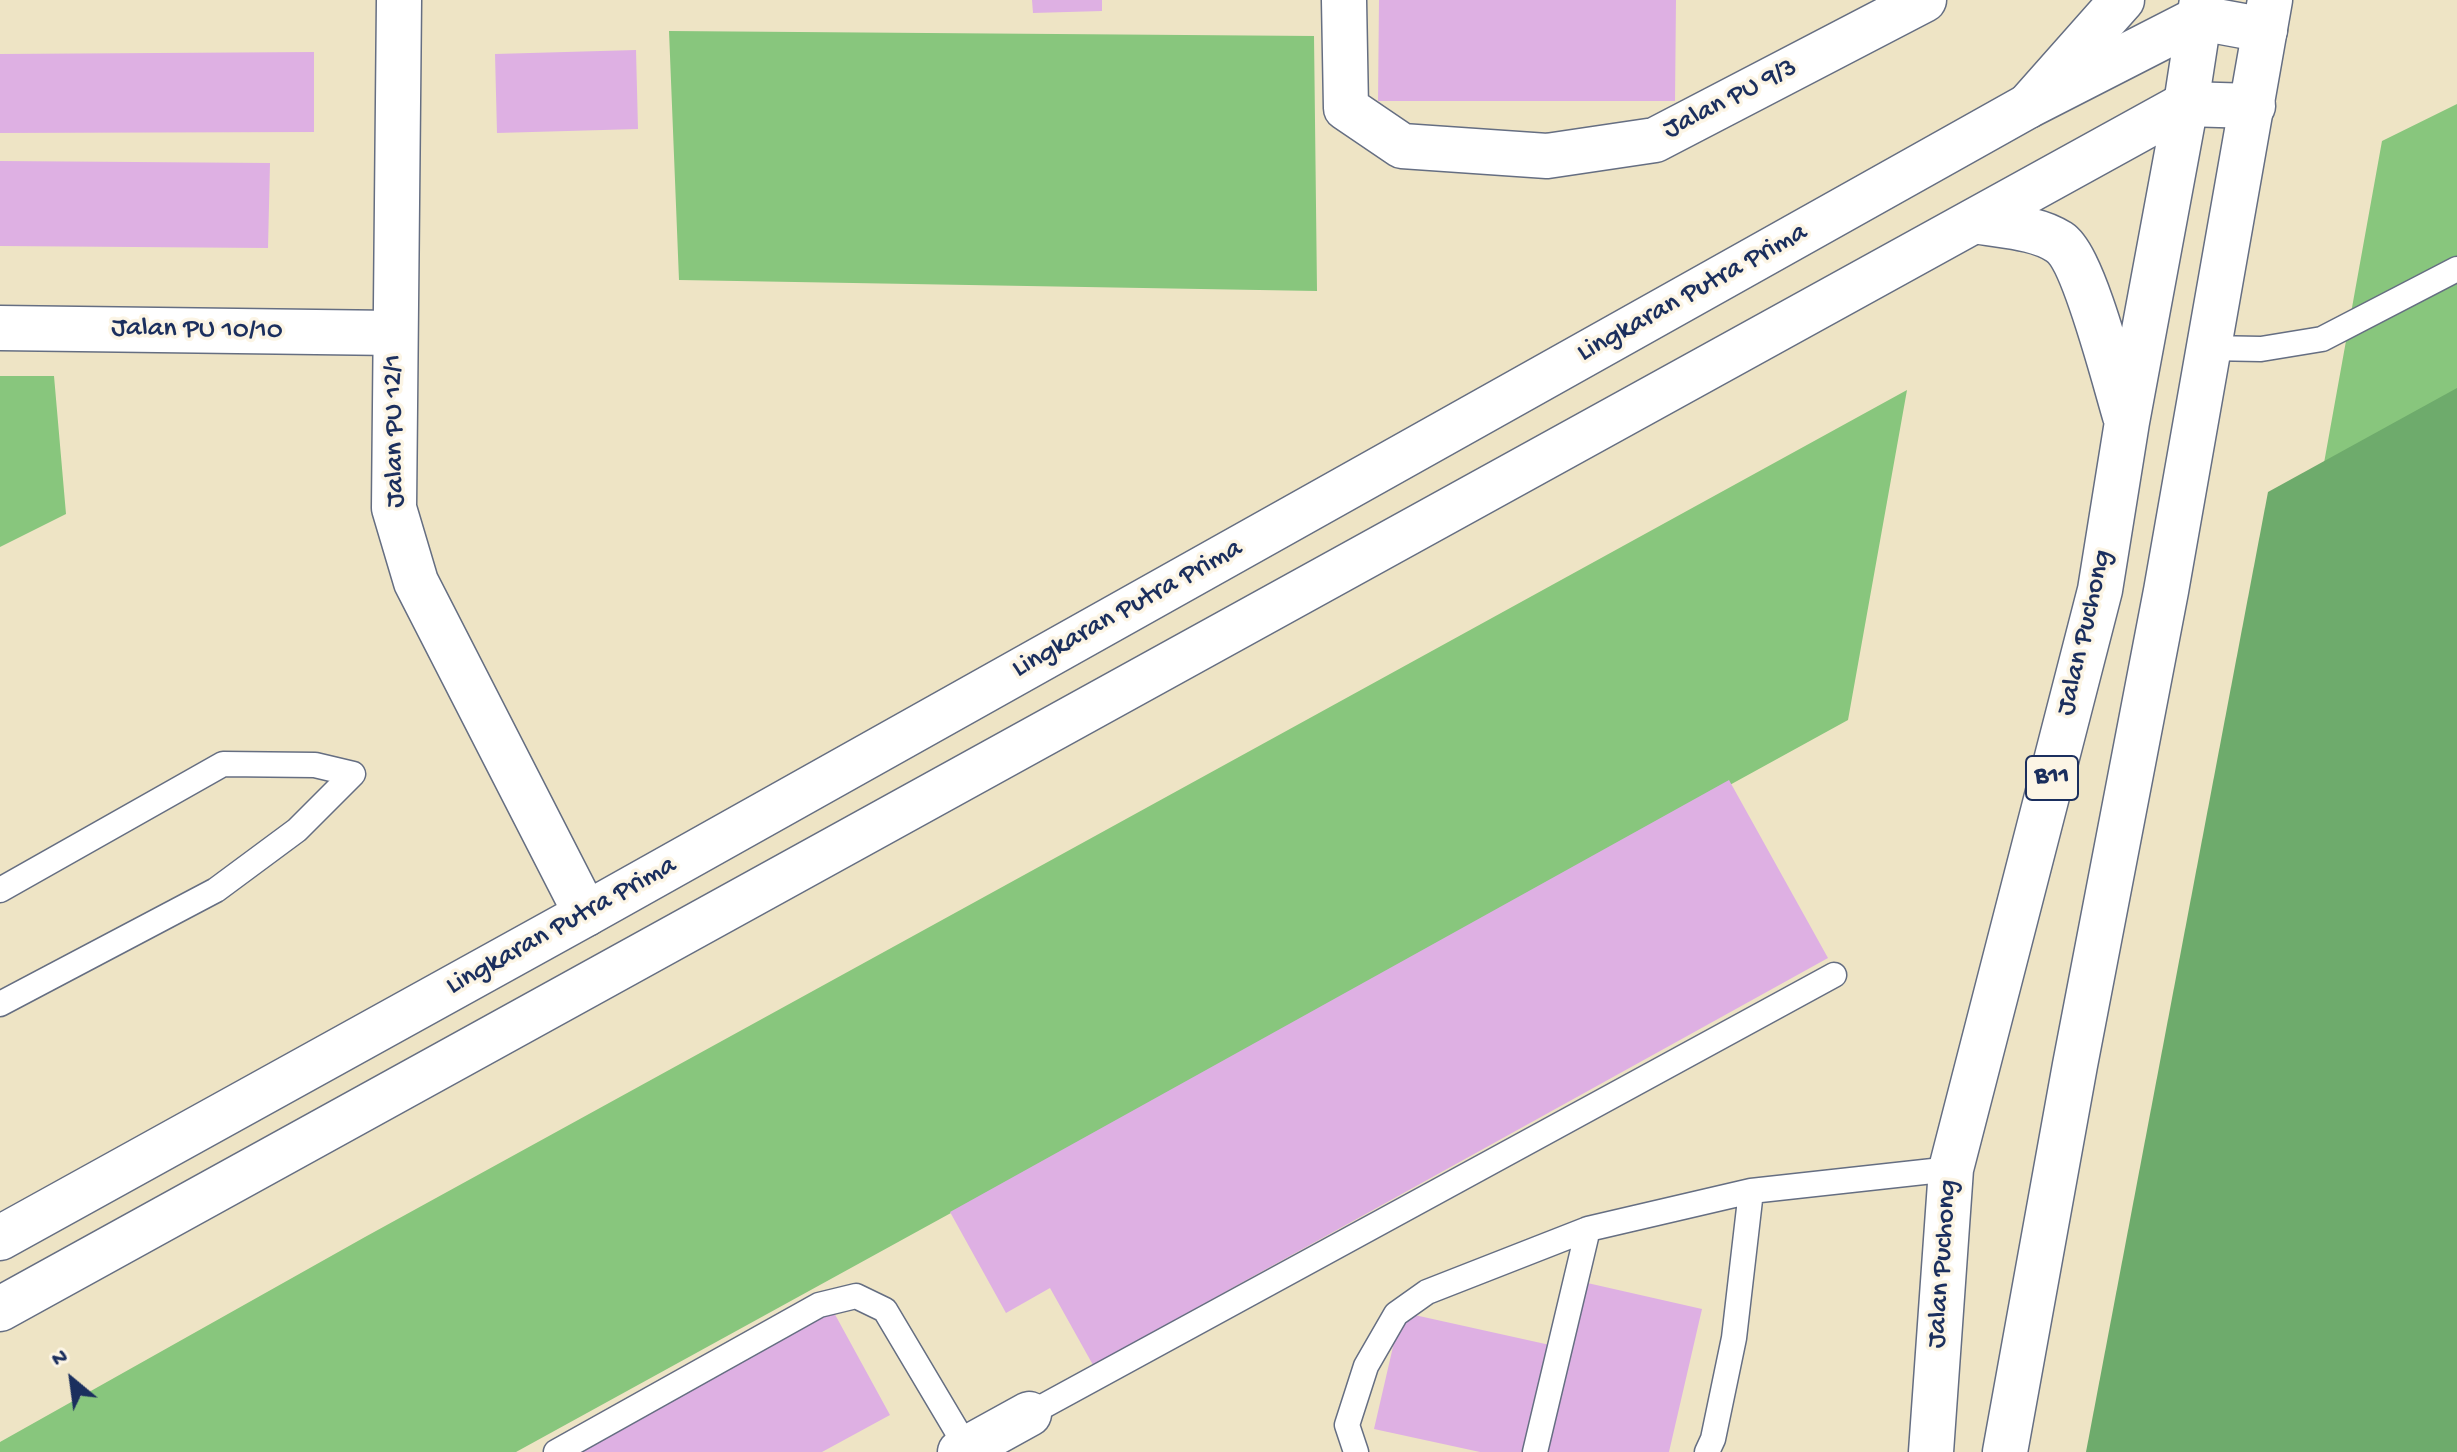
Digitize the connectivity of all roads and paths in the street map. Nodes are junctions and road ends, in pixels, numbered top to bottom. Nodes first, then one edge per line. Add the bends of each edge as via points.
1 (399, 0) edge
2 (1344, 0) edge
3 (1924, 0) edge
4 (2122, 0) edge
5 (2201, 9) edge
6 (2268, 15) edge
7 (2186, 104) junction
8 (2028, 106) junction
9 (2253, 106) junction
10 (1975, 221) junction
11 (2457, 269) edge
12 (0, 328) edge
13 (395, 333) junction
14 (2208, 348) junction
15 (2127, 422) junction
16 (0, 890) edge
17 (586, 914) junction
18 (1834, 975) dead end
19 (0, 1004) edge
20 (1951, 1169) junction
21 (1751, 1191) junction
22 (1588, 1229) junction
23 (0, 1238) edge
24 (0, 1309) edge
25 (1029, 1414) joint
26 (964, 1450) edge
27 (556, 1452) edge
28 (1356, 1452) edge
29 (1535, 1452) edge
30 (1707, 1452) edge
31 (1931, 1452) edge
32 (2005, 1452) edge

1 - 13 main road, Jalan PU 12/1
2 - 3 main road, Jalan PU 9/3 via 1346,108 1402,146 1547,156 1655,140
4 - 8 main road
5 - 6 main road
5 - 7 main road, Jalan Puchong / B11
5 - 8 main road, Lingkaran Putra Prima
6 - 9 main road
7 - 9 main road
7 - 10 main road
7 - 15 main road, Jalan Puchong / B11
8 - 17 main road, Lingkaran Putra Prima
9 - 14 main road
10 - 15 main road via 2042,233 2063,244 2079,269
10 - 24 main road
11 - 14 lane via 2322,339 2261,349
12 - 13 main road, Jalan PU 10/10
13 - 17 main road, Jalan PU 12/1 via 394,508 416,582
14 - 32 main road
15 - 20 main road, Jalan Puchong / B11 via 2100,590
16 - 19 lane via 223,764 315,765 353,774 297,830 216,890
17 - 23 main road, Lingkaran Putra Prima
18 - 25 lane
20 - 21 lane
20 - 31 main road, Jalan Puchong / B11
21 - 22 lane
21 - 30 lane via 1734,1338
22 - 28 lane via 1427,1292 1396,1314 1366,1366 1347,1425
22 - 29 lane
25 - 26 main road
26 - 27 lane via 885,1310 856,1296 819,1305

